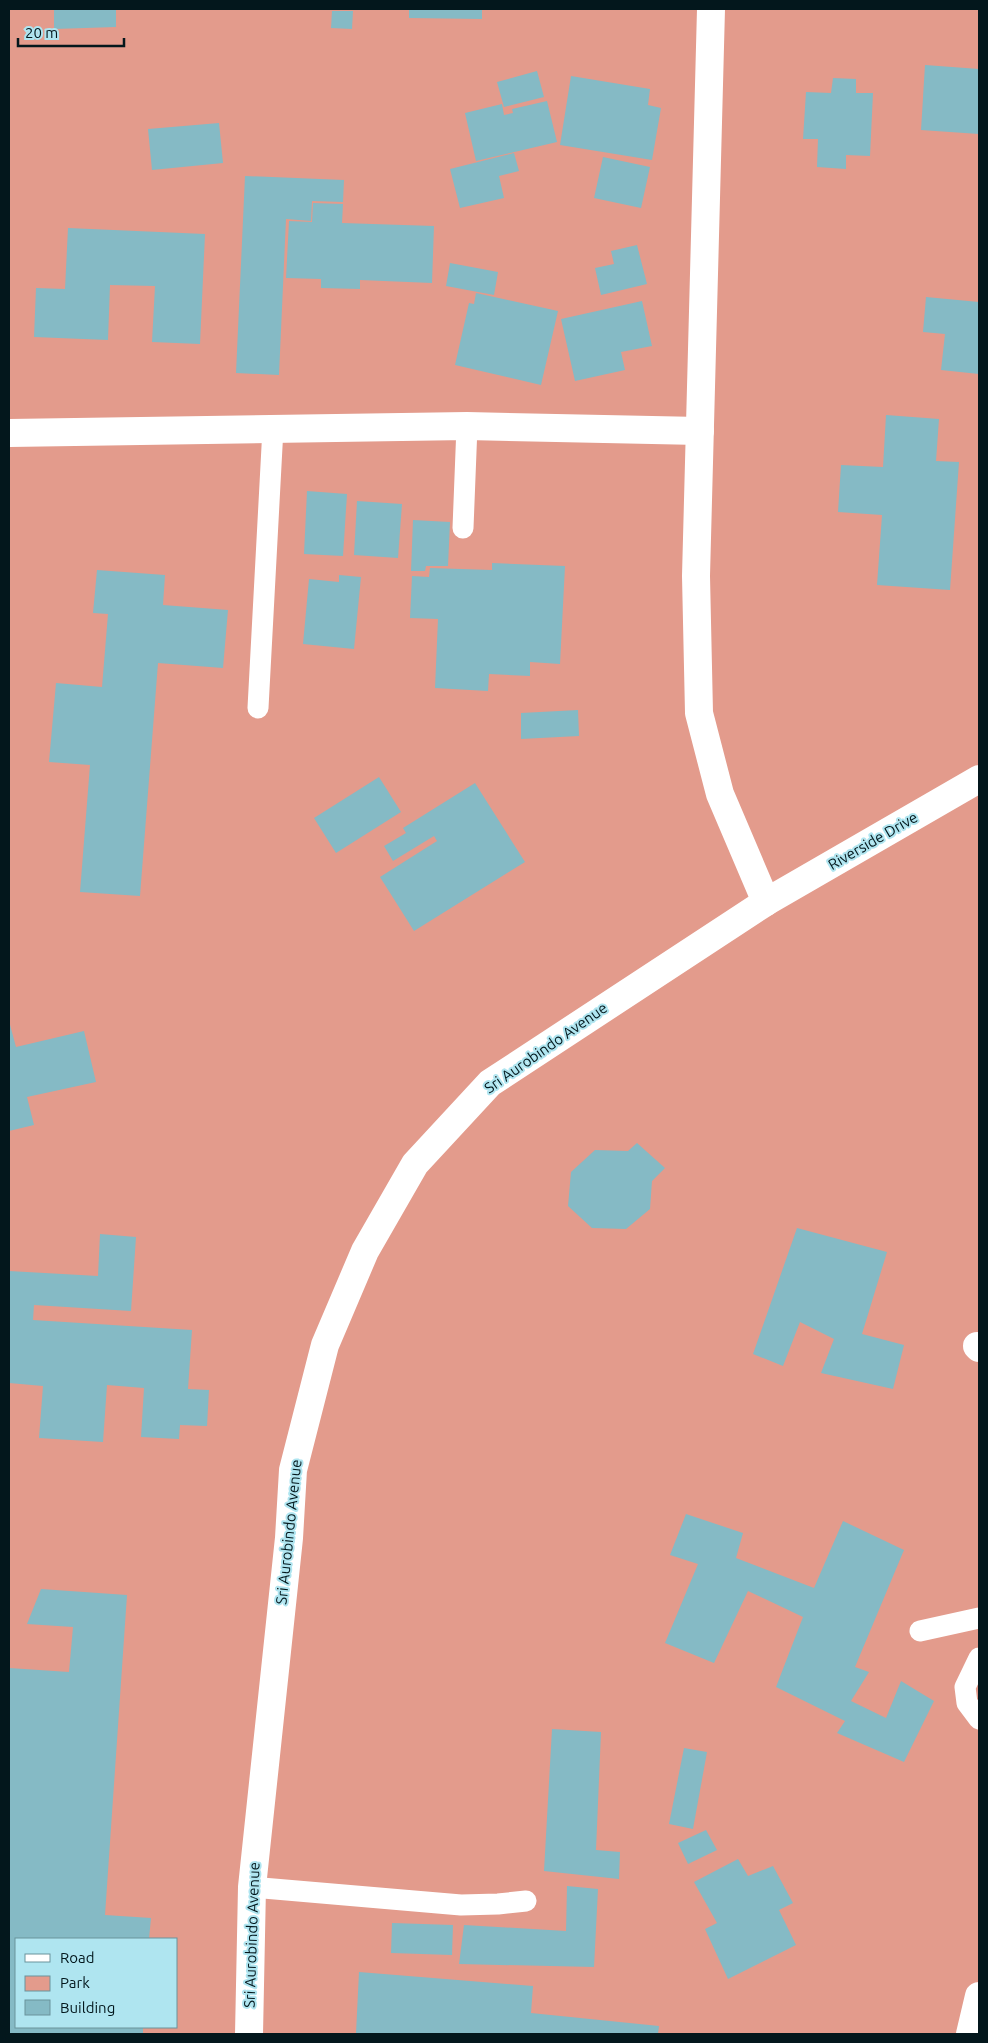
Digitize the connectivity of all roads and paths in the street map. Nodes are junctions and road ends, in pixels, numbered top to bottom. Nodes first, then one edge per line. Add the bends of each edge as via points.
1 (711, 9) edge
2 (467, 426) junction
3 (273, 428) junction
4 (700, 432) junction
5 (9, 433) edge
6 (463, 528) dead end
7 (258, 708) dead end
8 (979, 780) edge
9 (766, 902) junction
10 (979, 1618) edge
11 (920, 1631) dead end
12 (979, 1658) edge
13 (979, 1719) edge
14 (252, 1887) junction
15 (526, 1900) dead end
16 (979, 1996) edge
17 (249, 2034) edge
18 (970, 2034) edge

1 - 4 street
2 - 3 street
2 - 4 street
2 - 6 lane
3 - 5 street
3 - 7 lane
4 - 9 street via 696,576 699,713 720,794
8 - 9 street, Riverside Drive
9 - 14 street, Sri Aurobindo Avenue via 490,1083 415,1164 365,1252 325,1345 293,1470 289,1538
10 - 11 lane
12 - 13 lane via 965,1687 967,1703
14 - 15 lane via 453,1904
14 - 17 street, Sri Aurobindo Avenue
16 - 18 street

